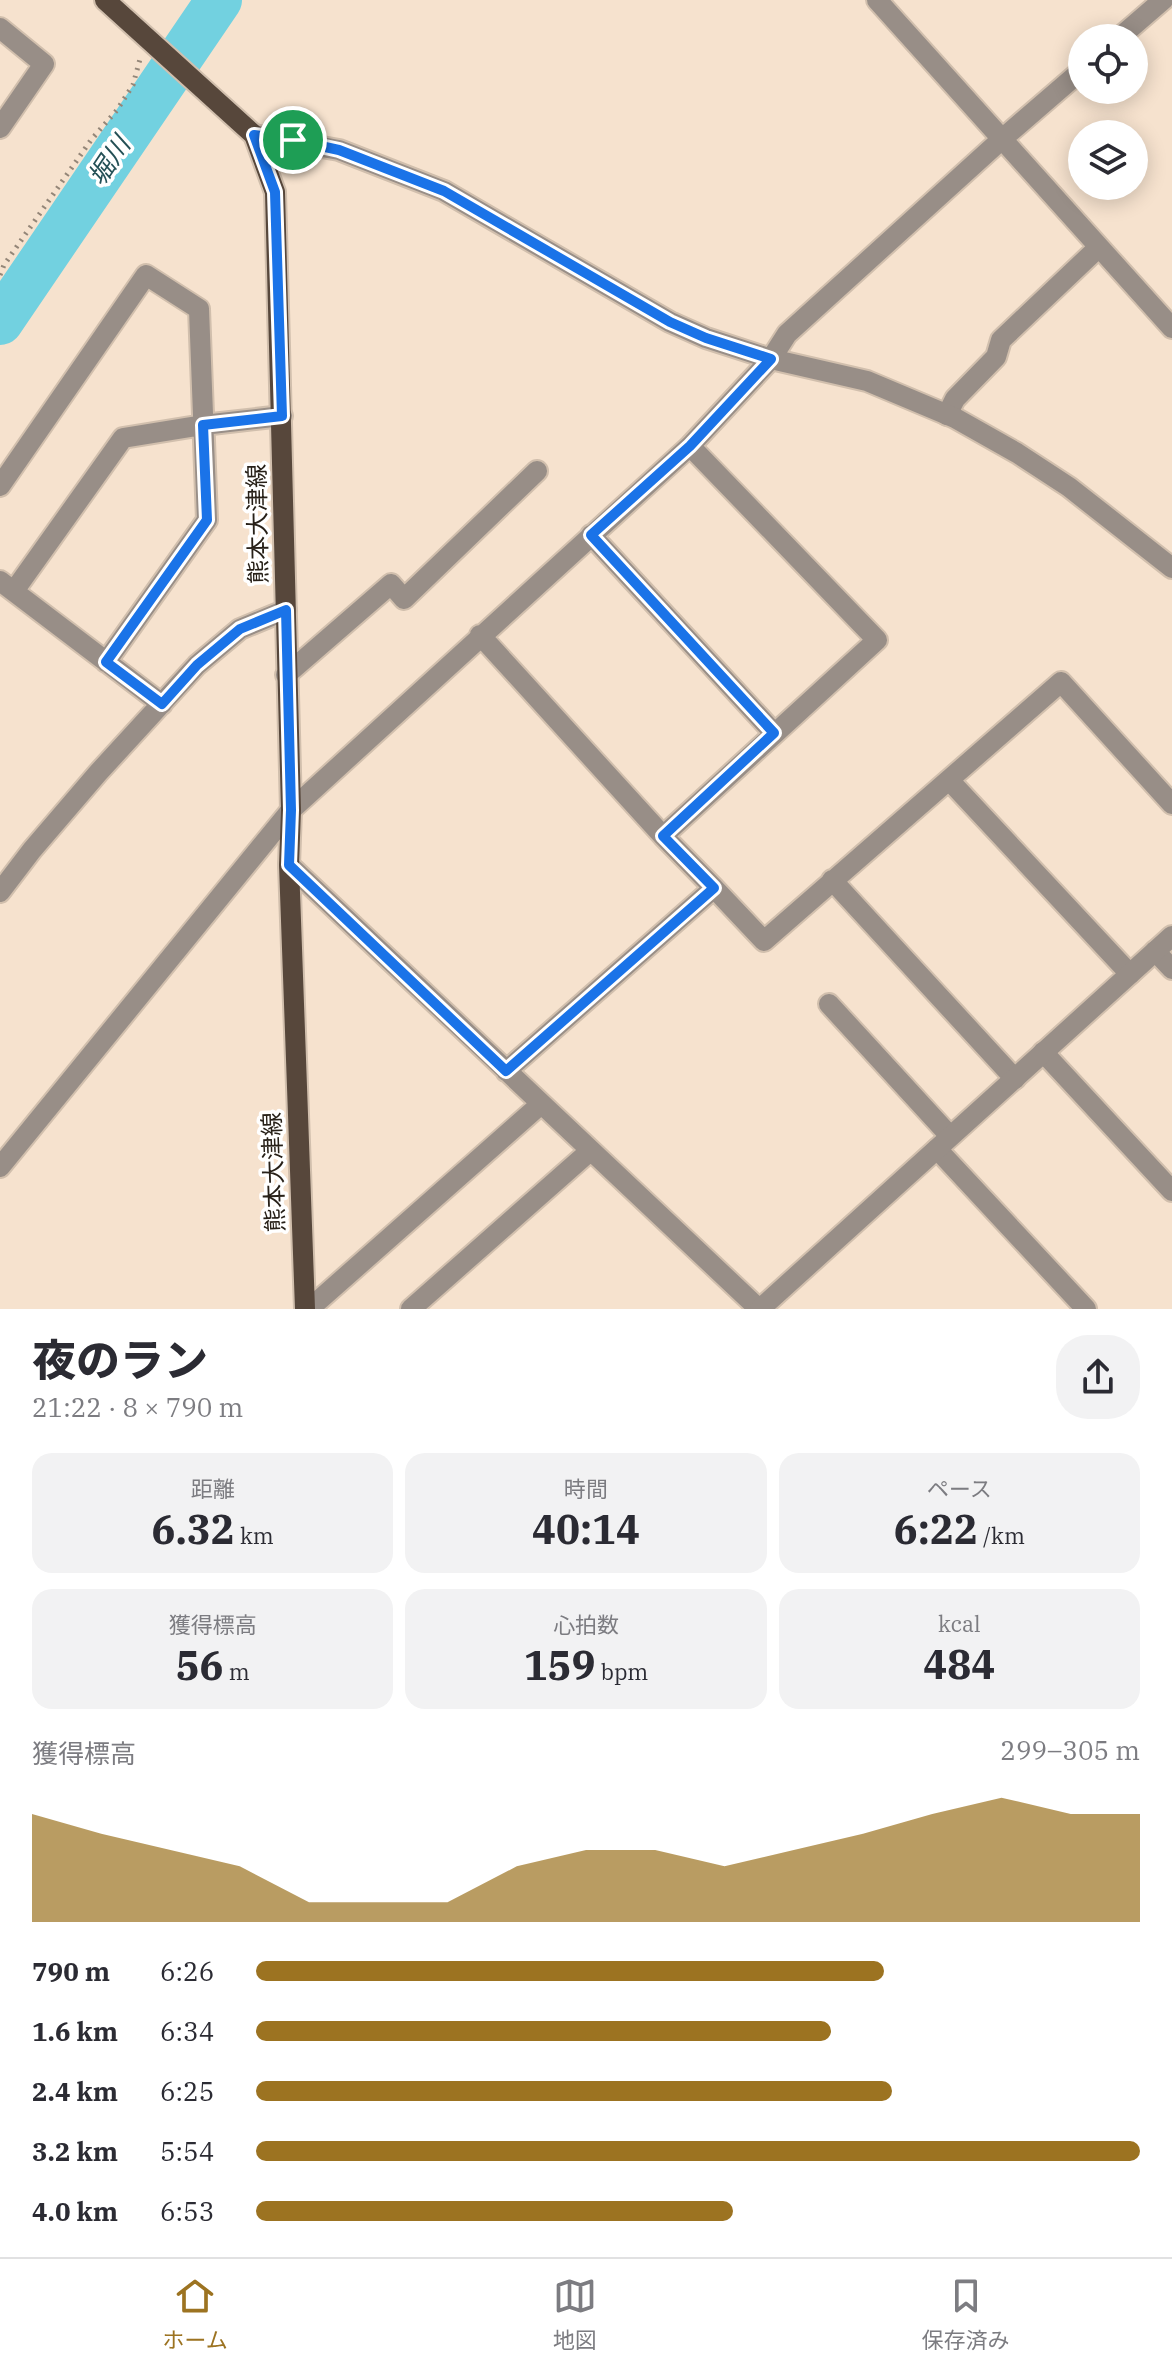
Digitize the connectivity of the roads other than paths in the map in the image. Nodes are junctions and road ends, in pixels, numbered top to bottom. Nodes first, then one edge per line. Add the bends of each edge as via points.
1 (105, 0) edge
2 (877, 0) edge
3 (1163, 5) edge
4 (1138, 24) edge
5 (0, 28) edge
6 (1068, 82) edge
7 (0, 128) edge
8 (254, 135) junction
9 (1002, 139) junction
10 (1099, 247) junction
11 (1172, 328) edge
12 (771, 359) junction
13 (947, 415) junction
14 (282, 416) junction
15 (203, 425) junction
16 (690, 446) junction
17 (537, 471) dead end
18 (0, 486) edge
19 (591, 535) junction
20 (1172, 568) edge
21 (7, 586) edge
22 (286, 610) junction
23 (480, 635) junction
24 (106, 662) junction
25 (286, 675) junction
26 (162, 704) junction
27 (774, 733) junction
28 (949, 780) junction
29 (1172, 804) edge
30 (291, 810) junction
31 (663, 836) junction
32 (289, 865) junction
33 (8, 866) edge
34 (832, 880) junction
35 (714, 888) junction
36 (0, 892) edge
37 (1172, 936) edge
38 (1155, 951) junction
39 (1172, 969) edge
40 (1130, 974) junction
41 (829, 1004) dead end
42 (1043, 1052) junction
43 (506, 1071) junction
44 (1015, 1079) junction
45 (541, 1104) junction
46 (943, 1143) junction
47 (590, 1151) junction
48 (0, 1167) edge
49 (1172, 1191) edge
50 (307, 1309) edge
51 (411, 1309) edge
52 (759, 1309) edge
53 (1086, 1309) edge

1 - 8 main road, 熊本大津線 via 146,50 196,81
2 - 9 street
3 - 4 street
5 - 7 street via 44,64
6 - 9 street
8 - 12 street via 339,150 444,191 670,322
8 - 14 main road, 熊本大津線 via 275,192
9 - 10 street
9 - 12 street via 787,334
10 - 11 street
10 - 13 street via 1001,340 996,357 955,399
12 - 13 street via 867,381
12 - 16 street
13 - 20 street via 1069,487
14 - 15 street
14 - 22 main road, 熊本大津線
15 - 18 street via 199,309 146,275
15 - 21 street via 123,438
15 - 24 street via 207,520
16 - 19 street
16 - 27 street via 877,640
17 - 25 street via 404,599 391,584
19 - 23 street
19 - 27 street
21 - 24 street
22 - 25 main road, 熊本大津線
22 - 26 street via 240,629
23 - 30 street
23 - 31 street
24 - 26 street
25 - 30 main road, 熊本大津線
26 - 33 street
27 - 31 street
28 - 29 street via 1061,682
28 - 34 street
28 - 40 street
30 - 32 main road, 熊本大津線
30 - 48 street
31 - 35 street
32 - 43 street
32 - 50 main road, 熊本大津線
33 - 36 street
34 - 35 street via 764,941
34 - 44 street
35 - 43 street
37 - 38 street
38 - 39 street
38 - 40 street
40 - 42 street
41 - 46 street
42 - 44 street
42 - 49 street
43 - 45 street
44 - 46 street
45 - 47 street
45 - 50 street
46 - 52 street
46 - 53 street
47 - 51 street
47 - 52 street

